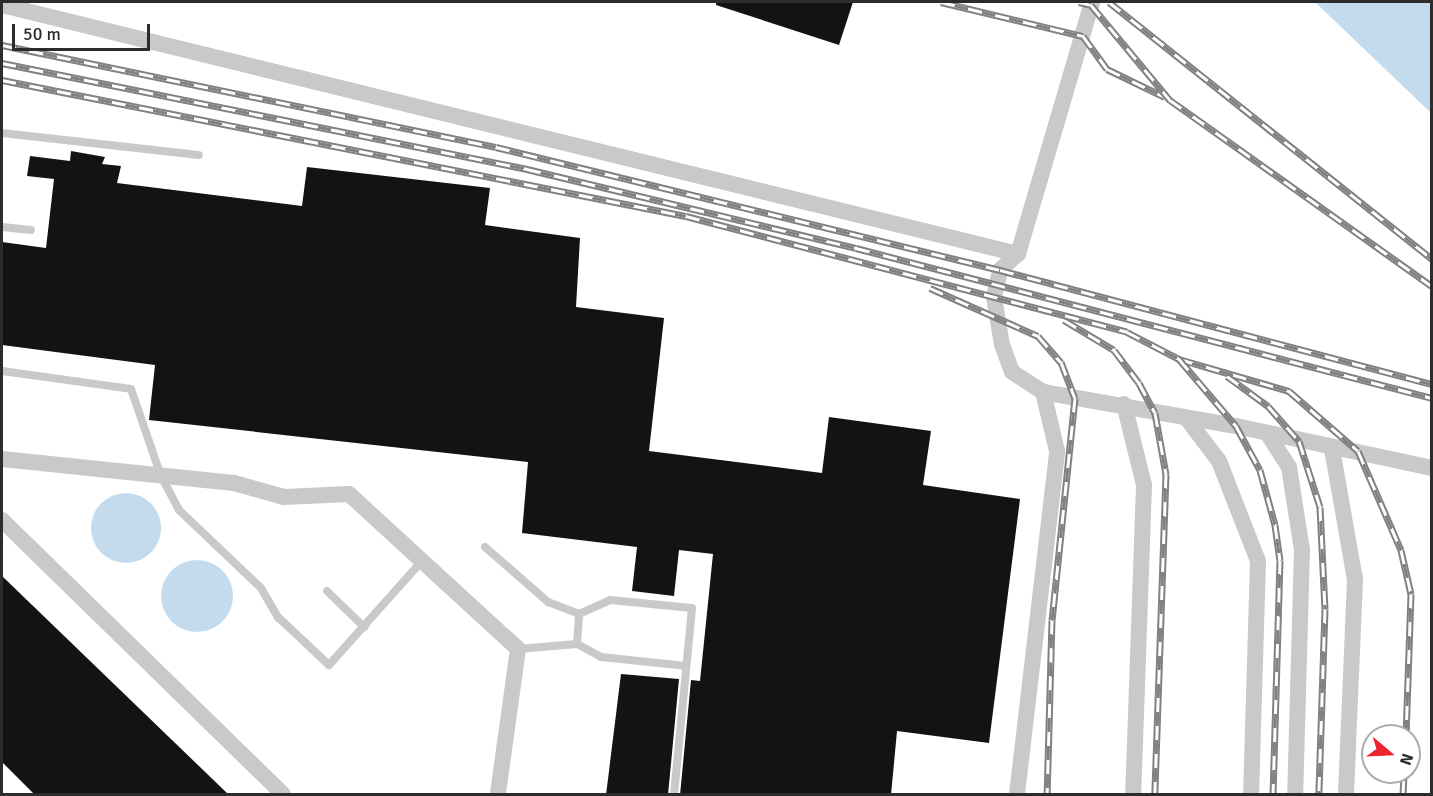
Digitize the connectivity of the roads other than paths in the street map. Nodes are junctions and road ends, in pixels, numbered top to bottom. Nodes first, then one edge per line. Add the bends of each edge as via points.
1 (1092, 2) edge
2 (2, 5) edge
3 (2, 133) edge
4 (199, 154) dead end
5 (2, 227) edge
6 (31, 230) dead end
7 (1018, 255) junction
8 (2, 372) edge
9 (1043, 392) junction
10 (1124, 404) junction
11 (1188, 419) junction
12 (1267, 433) junction
13 (1332, 448) junction
14 (2, 459) edge
15 (1431, 468) edge
16 (161, 476) junction
17 (2, 520) edge
18 (485, 547) dead end
19 (422, 561) junction
20 (327, 591) dead end
21 (579, 614) junction
22 (364, 627) junction
23 (577, 644) junction
24 (518, 649) junction
25 (686, 666) junction
26 (283, 795) edge
27 (498, 795) edge
28 (674, 795) edge
29 (1017, 795) edge
30 (1133, 795) edge
31 (1251, 795) edge
32 (1295, 795) edge
33 (1346, 795) edge

1 - 7 street
2 - 7 street
3 - 4 lane
5 - 6 lane
7 - 9 street via 1000,270 995,316 1012,372
8 - 16 lane via 130,389
9 - 10 street
9 - 29 street via 1057,451
10 - 11 street
10 - 30 street via 1144,485
11 - 12 street
11 - 31 street via 1219,461 1258,561
12 - 13 street
12 - 32 street via 1289,467 1302,550
13 - 15 street
13 - 33 street via 1355,579
14 - 16 street
16 - 19 street via 234,483 284,497 349,494
16 - 22 lane via 179,510 261,588 278,616 329,665
17 - 26 street
18 - 21 lane via 548,602
19 - 22 lane
19 - 24 street
20 - 22 lane
21 - 23 lane
21 - 25 lane via 610,600 692,608
23 - 24 lane
23 - 25 lane via 601,657
24 - 27 street
25 - 28 lane

